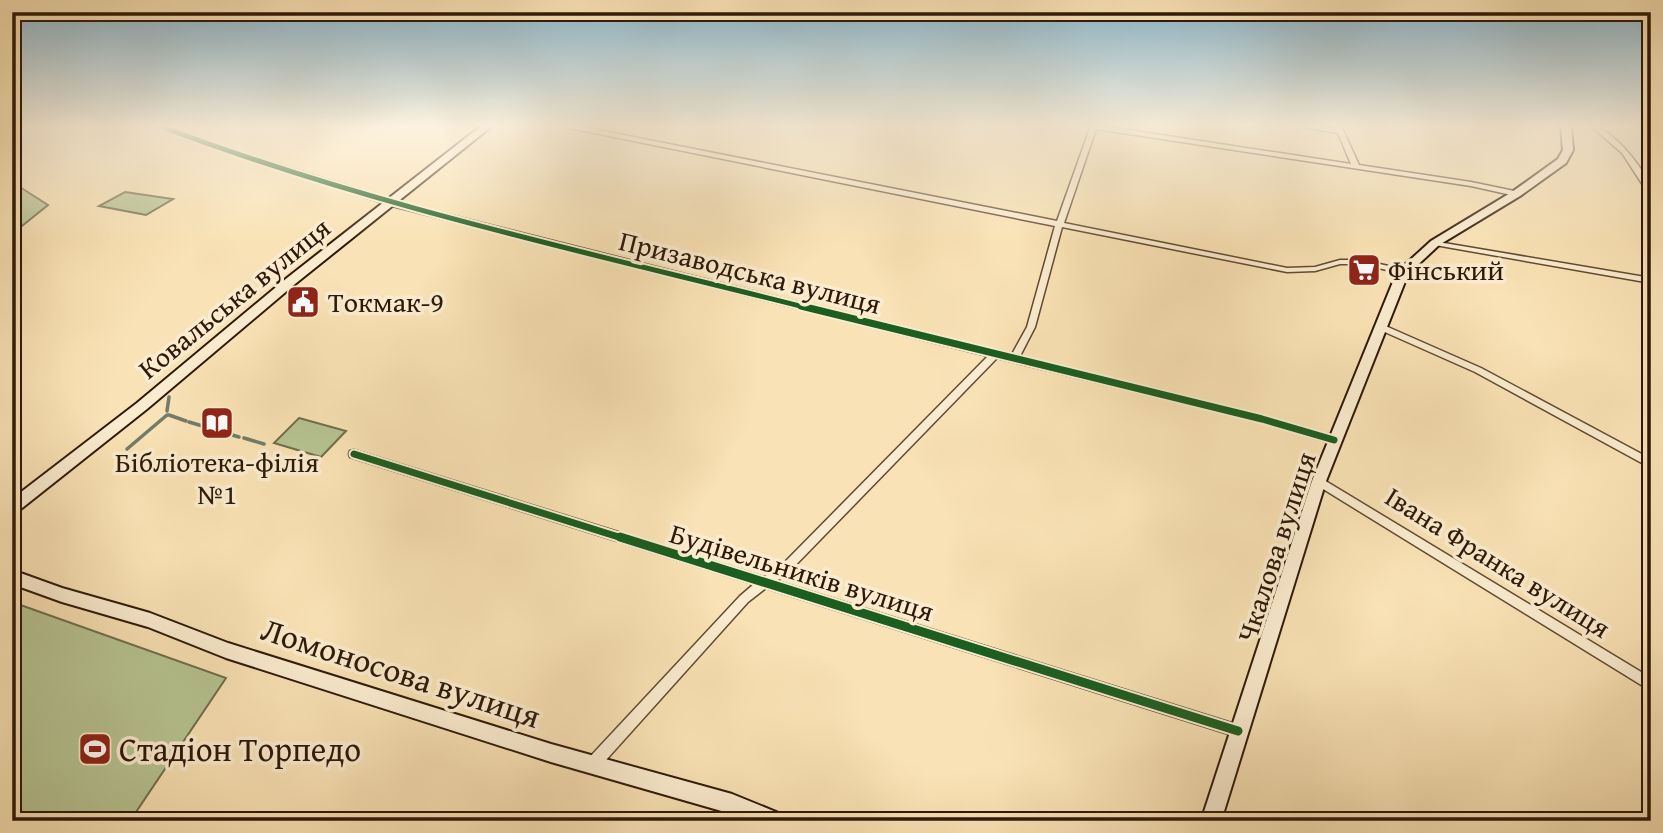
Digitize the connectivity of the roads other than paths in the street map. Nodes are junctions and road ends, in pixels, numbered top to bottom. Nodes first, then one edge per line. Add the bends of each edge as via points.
1 (272, 165) edge
2 (439, 165) edge
3 (759, 165) edge
4 (1080, 165) edge
5 (1342, 165) edge
6 (1557, 165) edge
7 (1634, 165) edge
8 (1356, 167) joint
9 (1651, 191) edge
10 (1516, 194) junction
11 (391, 203) junction
12 (1059, 226) junction
13 (1435, 243) junction
14 (1403, 272) junction
15 (1651, 281) edge
16 (1381, 327) junction
17 (995, 355) junction
18 (1014, 359) junction
19 (1335, 440) junction
20 (354, 454) dead end
21 (1651, 464) edge
22 (1319, 481) junction
23 (12, 508) edge
24 (12, 577) edge
25 (765, 582) junction
26 (1651, 685) edge
27 (1238, 731) junction
28 (592, 765) junction
29 (774, 821) edge
30 (1211, 821) edge

1 - 11 street, Призаводська вулиця
2 - 11 street, Ковальська вулиця
3 - 12 street
4 - 12 street
5 - 8 street
6 - 10 street, Чкалова вулиця
7 - 9 street
8 - 10 street
10 - 13 street, Чкалова вулиця
11 - 17 street, Призаводська вулиця
11 - 23 street, Ковальська вулиця
12 - 14 street via 1287,270 1362,262
12 - 18 street via 1031,327
13 - 14 street, Чкалова вулиця
13 - 15 street
14 - 16 street, Чкалова вулиця
16 - 19 street, Чкалова вулиця
16 - 21 street via 1478,370
17 - 18 street, Призаводська вулиця
17 - 25 street via 781,573
18 - 19 street, Призаводська вулиця
19 - 22 street, Чкалова вулиця
20 - 25 street, Будівельників вулиця
22 - 26 street, Івана Франка вулиця
22 - 27 street, Чкалова вулиця
24 - 28 street, Ломоносова вулиця
25 - 27 street, Будівельників вулиця
25 - 28 street via 744,599
27 - 30 street, Чкалова вулиця
28 - 29 street, Ломоносова вулиця via 733,804

